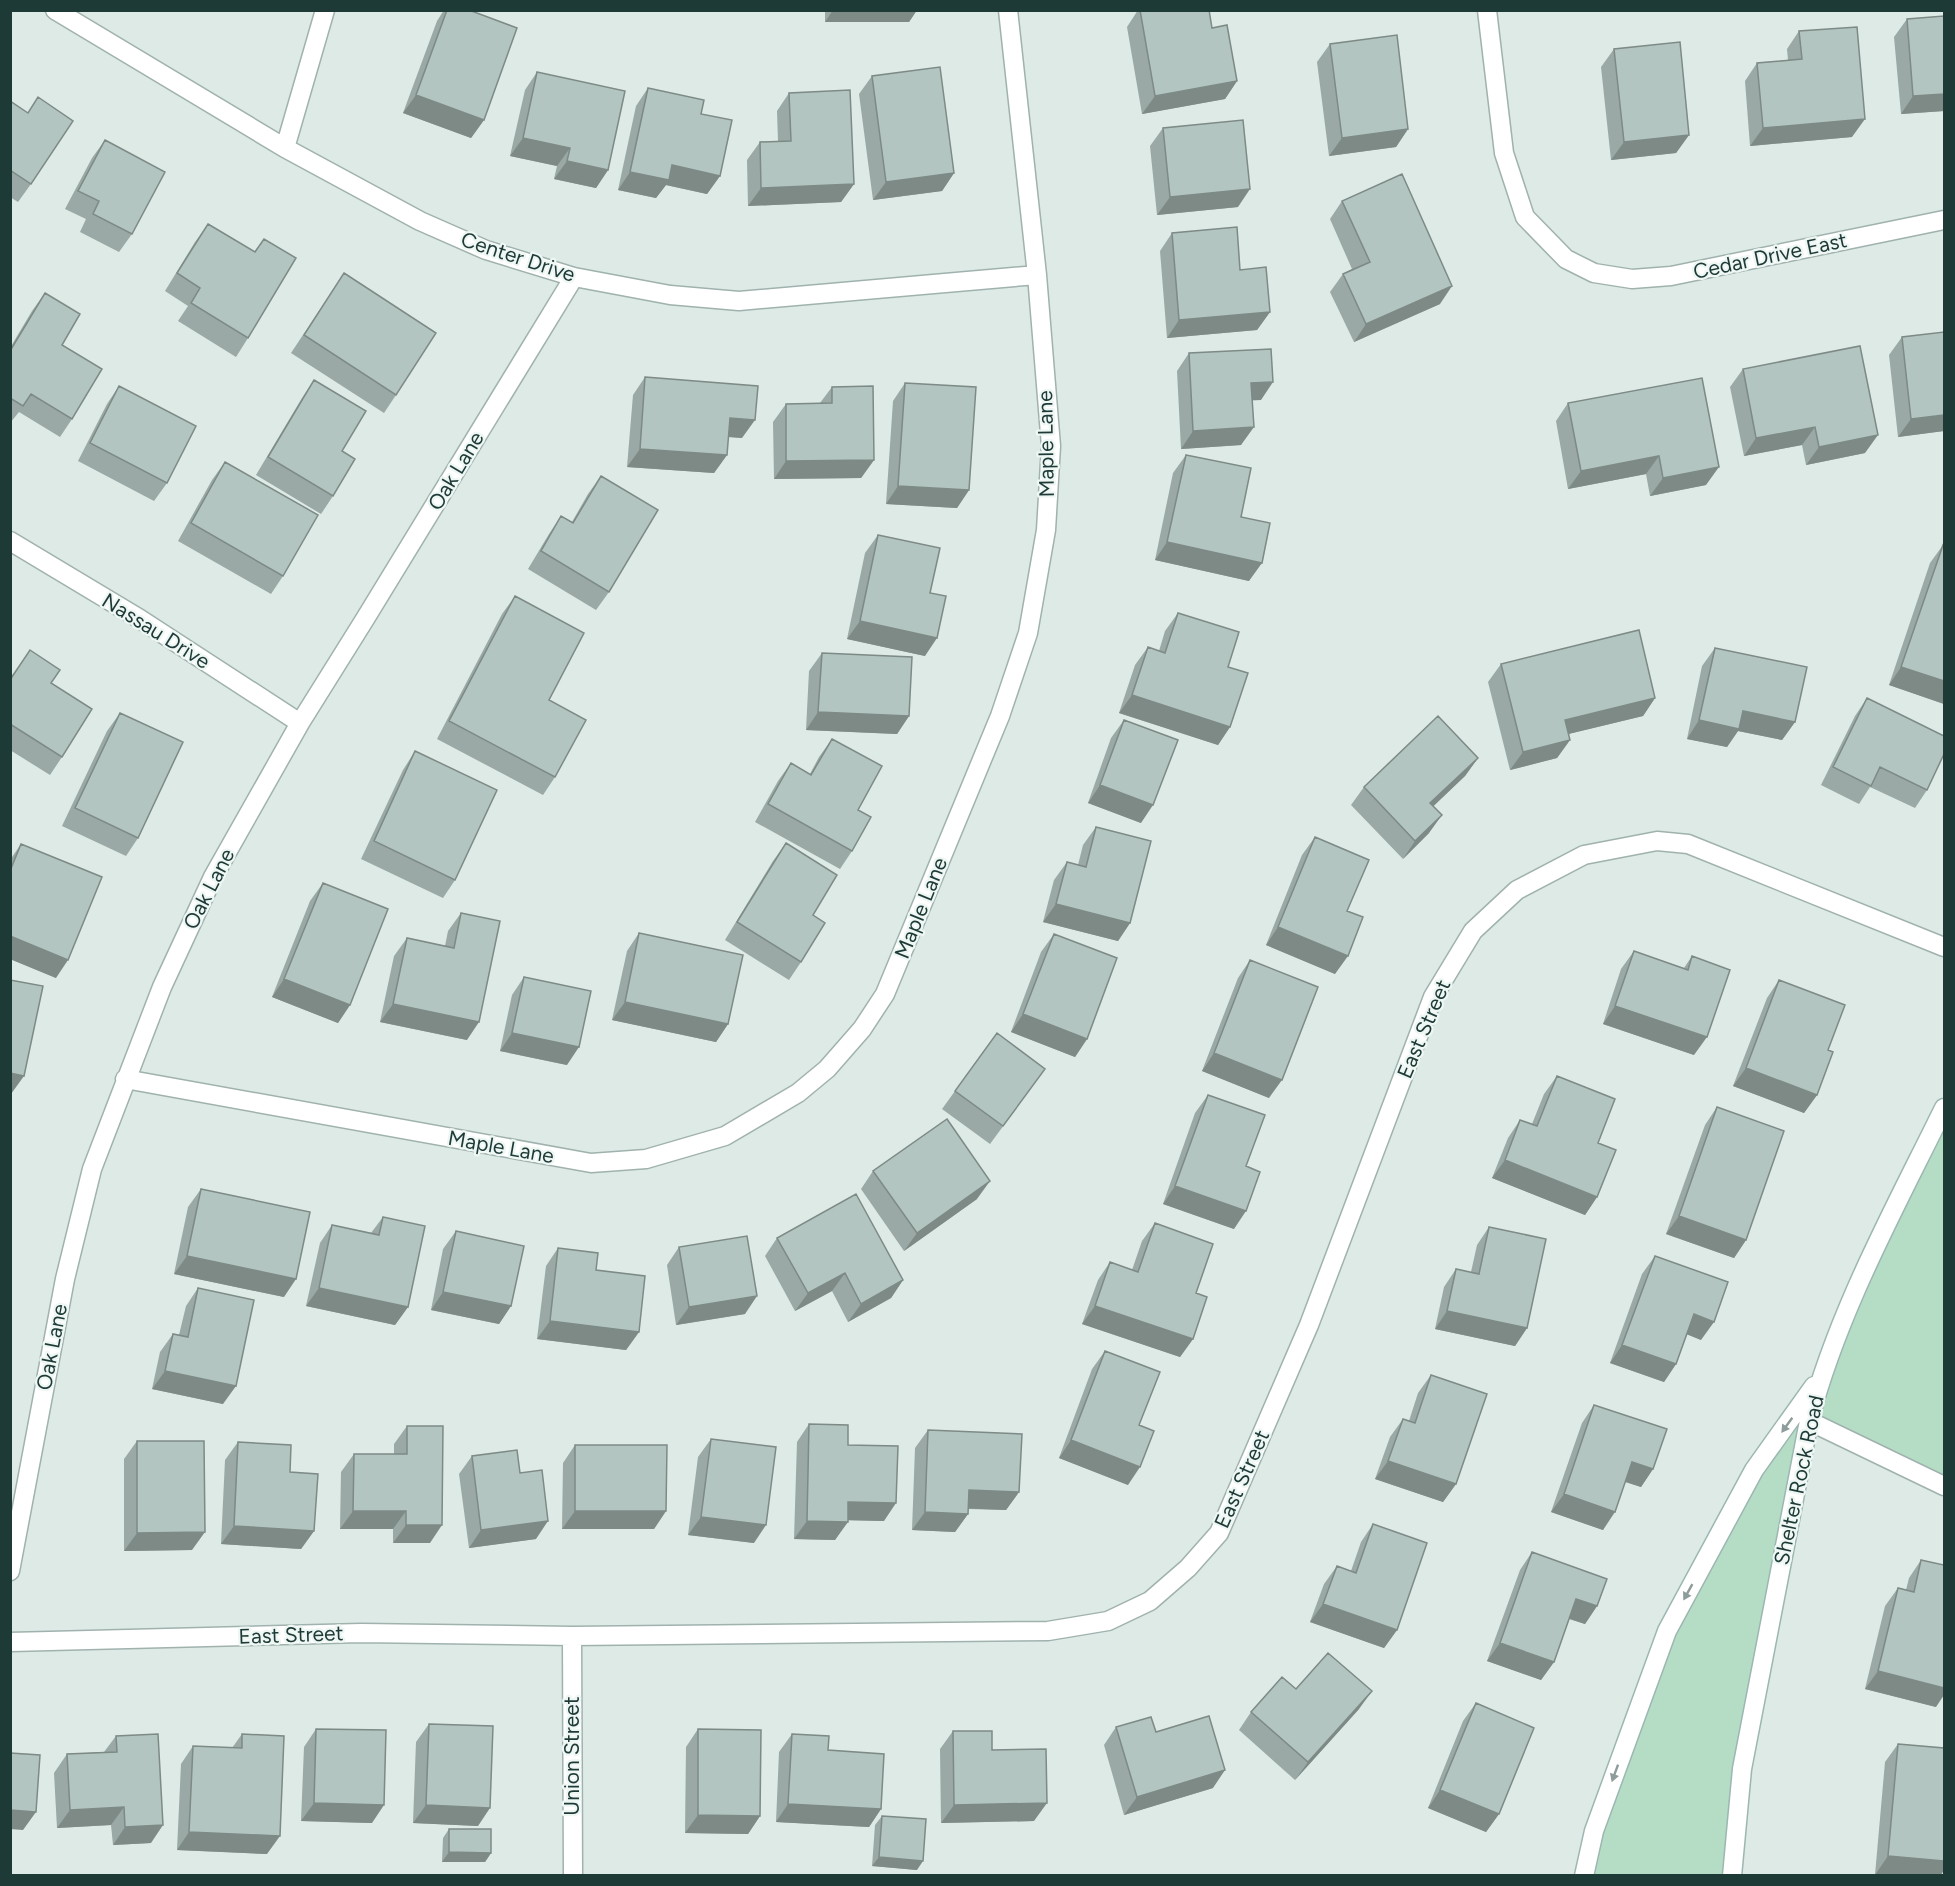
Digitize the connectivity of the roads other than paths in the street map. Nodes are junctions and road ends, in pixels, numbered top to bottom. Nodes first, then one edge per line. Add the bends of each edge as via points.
1 (55, 10) edge
2 (325, 10) edge
3 (1008, 10) edge
4 (1487, 10) edge
5 (285, 148) junction
6 (1944, 220) edge
7 (1037, 275) junction
8 (574, 277) junction
9 (10, 541) edge
10 (300, 723) junction
11 (1944, 947) edge
12 (125, 1079) junction
13 (1944, 1108) edge
14 (1821, 1377) junction
15 (1809, 1421) junction
16 (1944, 1486) edge
17 (10, 1571) edge
18 (572, 1636) junction
19 (10, 1642) edge
20 (573, 1875) edge
21 (1584, 1875) edge
22 (1732, 1875) edge

1 - 5 street, Center Drive
2 - 5 street
3 - 7 street, Maple Lane
4 - 6 street, Cedar Drive East via 1504,153 1525,217 1566,259 1594,273 1632,279 1671,276
5 - 8 street, Center Drive via 442,231 486,250
7 - 8 street, Center Drive via 739,301 670,295
7 - 12 street, Maple Lane via 1051,446 1046,530 1028,633 1000,716 885,994 862,1029 827,1069 798,1093 725,1136 646,1159 591,1163
8 - 10 street, Oak Lane
9 - 10 street, Nassau Drive via 140,619
10 - 12 street, Oak Lane via 213,877
11 - 18 street, East Street via 1688,844 1657,841 1584,855 1517,890 1473,932 1433,997 1309,1324 1219,1533 1188,1568 1150,1600 1108,1621 1048,1631
12 - 17 street, Oak Lane via 92,1170 65,1279
13 - 14 street, Shelter Rock Road via 1871,1256
14 - 15 street, Shelter Rock Road
14 -> 21 street via 1754,1470 1666,1631 1594,1831
15 - 16 street
15 - 22 street, Shelter Rock Road via 1742,1769
18 - 19 street, East Street via 361,1633
18 - 20 street, Union Street

